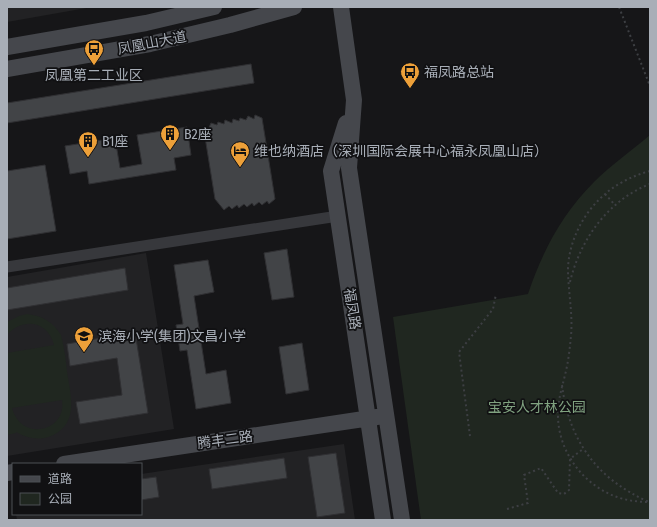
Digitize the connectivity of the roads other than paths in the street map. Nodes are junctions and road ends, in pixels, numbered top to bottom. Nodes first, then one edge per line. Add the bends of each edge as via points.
1 (214, 7) edge
2 (294, 7) edge
3 (341, 7) edge
4 (7, 47) edge
5 (7, 69) edge
6 (354, 100) junction
7 (338, 216) junction
8 (7, 266) edge
9 (387, 416) junction
10 (368, 419) junction
11 (71, 463) edge
12 (383, 520) edge
13 (402, 520) edge

1 - 4 main road, 凤凰山大道 via 146,23
2 - 5 main road, 凤凰山大道 via 150,44
3 - 6 main road, 福凤路
6 - 7 main road, 福凤路 via 331,171
6 - 9 main road, 福凤路 via 349,168
7 - 8 street
7 - 10 main road, 福凤路
9 - 10 main road, 腾丰二路
9 - 13 main road, 福凤路
10 - 11 main road, 腾丰二路
10 - 12 main road, 福凤路

